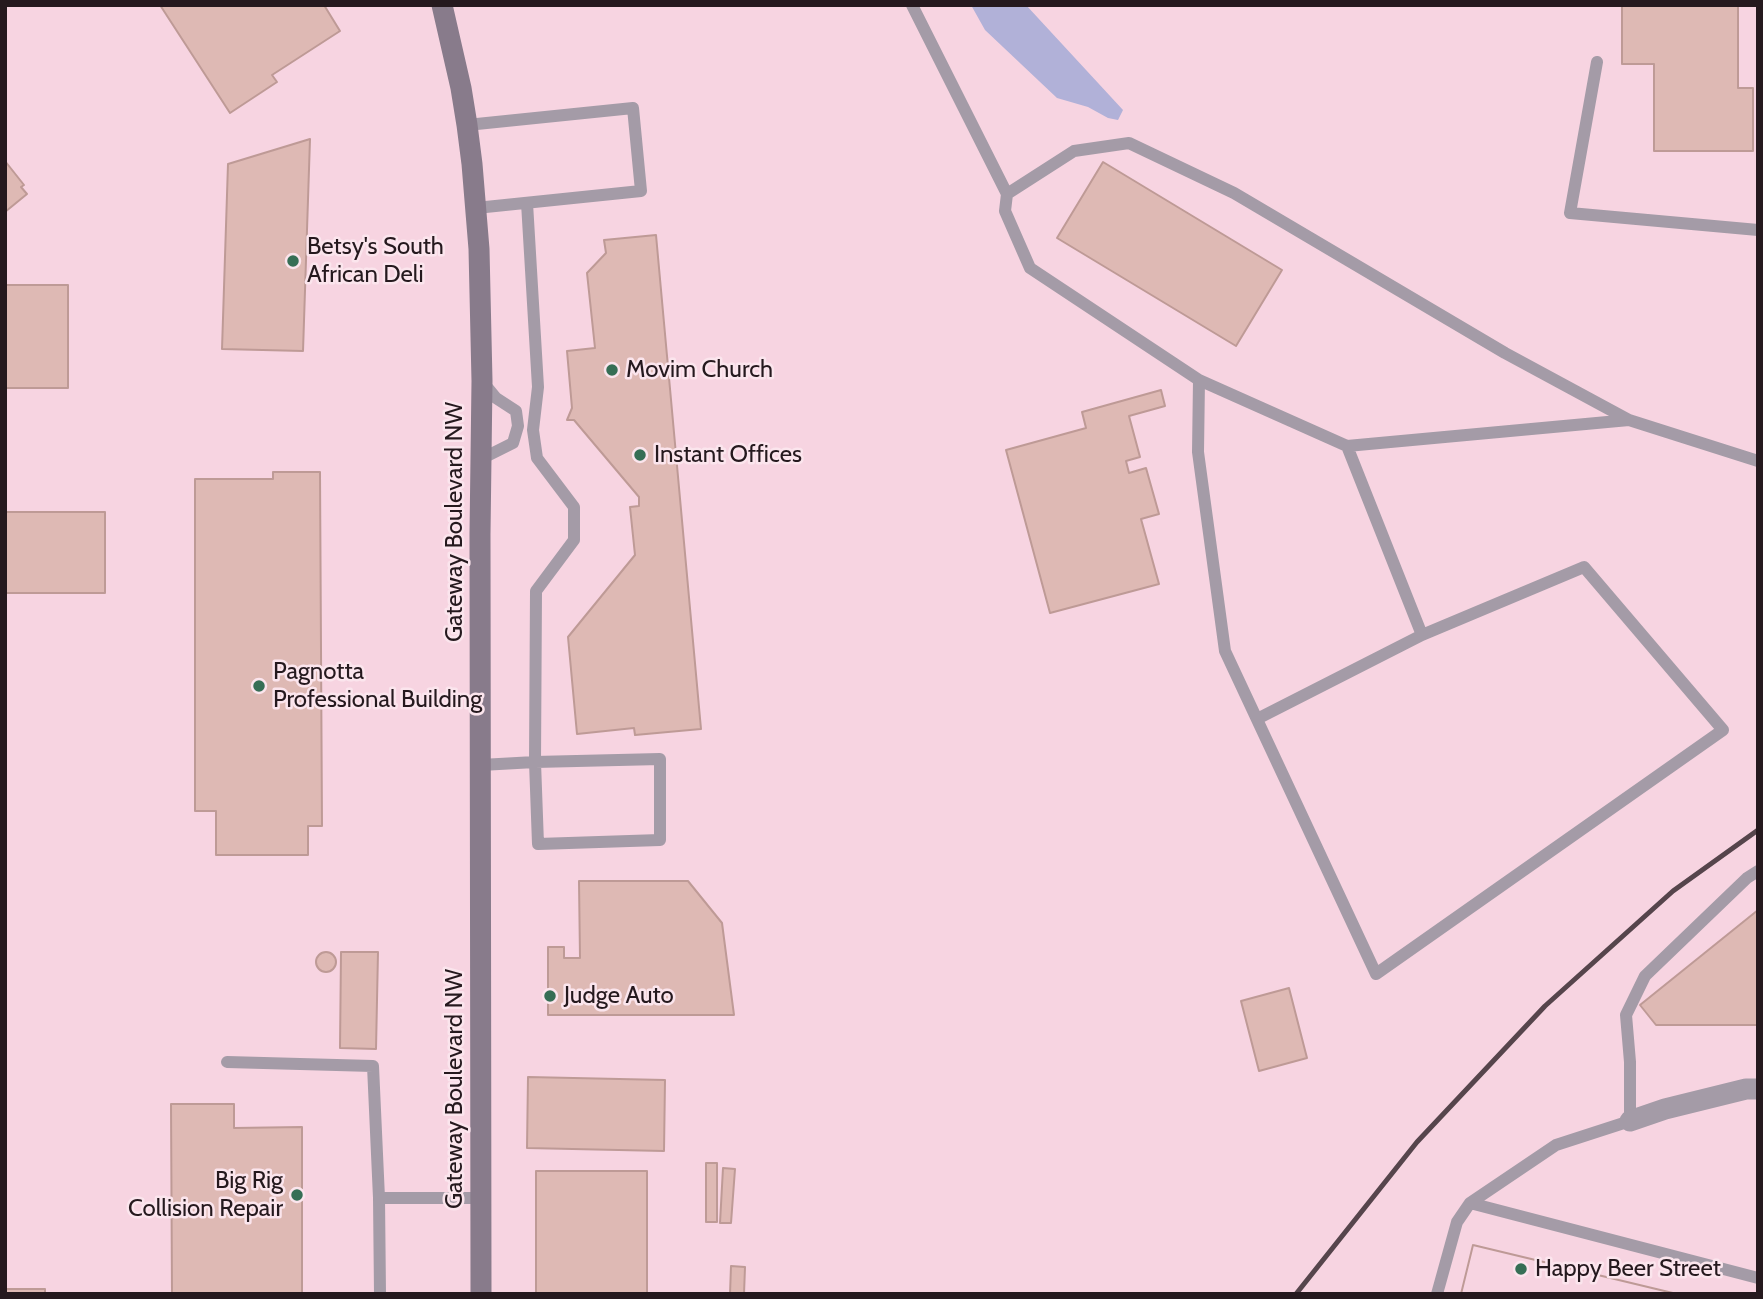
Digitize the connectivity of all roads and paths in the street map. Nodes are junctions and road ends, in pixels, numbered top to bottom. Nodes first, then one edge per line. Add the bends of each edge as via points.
1 (442, 5) edge
2 (912, 5) edge
3 (1597, 62) dead end
4 (467, 125) junction
5 (1007, 194) junction
6 (527, 203) junction
7 (476, 208) junction
8 (1758, 230) edge
9 (482, 380) junction
10 (1199, 380) junction
11 (1629, 420) junction
12 (517, 426) junction
13 (533, 430) junction
14 (1347, 446) junction
15 (481, 459) junction
16 (1758, 461) edge
17 (1422, 635) junction
18 (1257, 719) junction
19 (535, 762) junction
20 (481, 765) junction
21 (1758, 871) edge
22 (227, 1062) dead end
23 (1758, 1089) edge
24 (1630, 1121) junction
25 (379, 1198) junction
26 (481, 1198) junction
27 (1470, 1203) junction
28 (1758, 1278) edge
29 (380, 1294) edge
30 (481, 1294) edge
31 (1437, 1294) edge

1 - 4 main road, Gateway Boulevard NW
2 - 5 lane
3 - 8 lane via 1570,213
4 - 6 lane via 633,108 641,191
4 - 7 main road, Gateway Boulevard NW
5 - 10 lane via 1005,211 1030,268
5 - 11 lane via 1074,151 1129,143 1234,193 1505,353
6 - 7 lane
6 - 13 lane via 538,387
7 - 9 main road, Gateway Boulevard NW
9 - 12 lane via 496,398 516,411
9 - 15 main road, Gateway Boulevard NW
10 - 14 lane
10 - 18 lane via 1198,452 1225,651
11 - 14 lane
11 - 16 lane
12 - 13 lane
12 - 15 lane via 513,443
13 - 19 lane via 537,458 575,507 574,540 536,592
14 - 17 lane
15 - 20 main road, Gateway Boulevard NW
17 - 18 lane
17 - 18 lane via 1584,567 1723,730 1376,974
19 - 19 lane via 660,759 660,840 538,844
19 - 20 lane
20 - 26 main road, Gateway Boulevard NW
21 - 24 lane via 1645,976 1626,1015
22 - 25 lane via 373,1066
23 - 24 street
24 - 27 lane via 1556,1145
25 - 26 lane
25 - 29 lane
26 - 30 main road, Gateway Boulevard NW
27 - 28 lane
27 - 31 lane via 1457,1222

